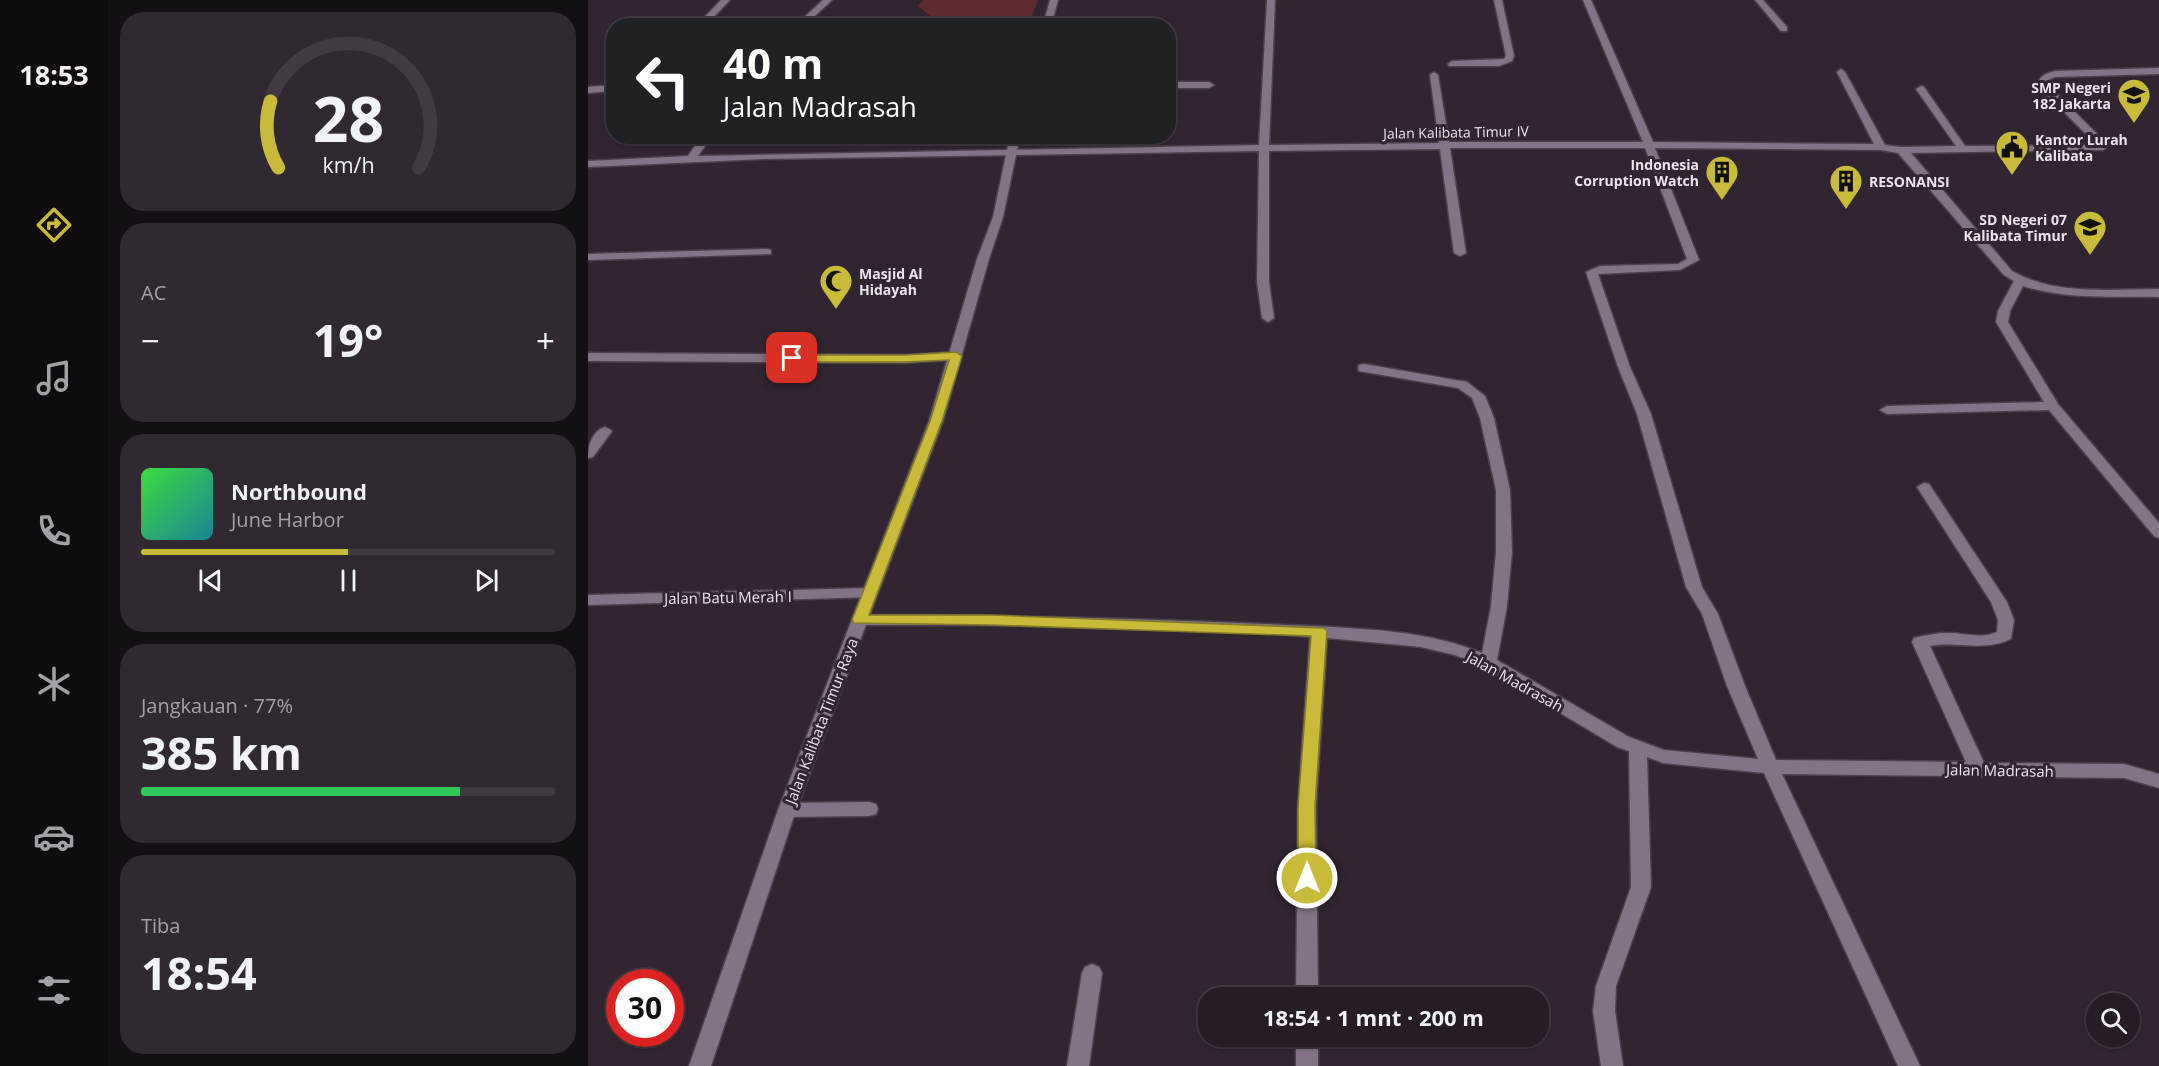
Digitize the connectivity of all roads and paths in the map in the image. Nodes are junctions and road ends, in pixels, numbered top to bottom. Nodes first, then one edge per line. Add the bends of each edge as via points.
1 (726, 0) edge
2 (828, 0) edge
3 (1054, 0) edge
4 (1271, 0) edge
5 (1498, 0) edge
6 (1587, 0) edge
7 (1759, 0) edge
8 (708, 18) edge
9 (808, 18) edge
10 (1049, 18) edge
11 (1784, 29) dead end
12 (1452, 64) dead end
13 (2159, 71) edge
14 (1841, 72) dead end
15 (1434, 75) dead end
16 (1176, 85) edge
17 (1209, 85) dead end
18 (606, 89) edge
19 (1921, 89) dead end
20 (588, 90) edge
21 (1648, 143) junction
22 (702, 144) edge
23 (1013, 145) edge
24 (1443, 146) junction
25 (1881, 147) junction
26 (1264, 150) junction
27 (1901, 150) junction
28 (1963, 150) junction
29 (692, 158) junction
30 (588, 164) edge
31 (767, 252) dead end
32 (1460, 253) dead end
33 (588, 257) edge
34 (2019, 282) junction
35 (2159, 293) edge
36 (1268, 318) dead end
37 (956, 356) junction
38 (588, 357) edge
39 (1364, 368) dead end
40 (2053, 406) junction
41 (1887, 410) dead end
42 (605, 431) dead end
43 (588, 454) edge
44 (1924, 487) dead end
45 (2159, 533) edge
46 (868, 593) junction
47 (588, 600) edge
48 (860, 620) junction
49 (1319, 631) junction
50 (1488, 662) junction
51 (1638, 749) junction
52 (1770, 767) junction
53 (1978, 770) junction
54 (2159, 781) edge
55 (869, 809) dead end
56 (787, 810) junction
57 (1092, 973) dead end
58 (1307, 987) edge
59 (1307, 1047) edge
60 (700, 1066) edge
61 (1078, 1066) edge
62 (1307, 1066) edge
63 (1612, 1066) edge
64 (1909, 1066) edge

1 - 8 street
2 - 9 street
3 - 10 street
4 - 26 street
5 - 12 street via 1508,61
6 - 21 street
7 - 11 street
13 - 28 street, Jalan Kalibata Timur IV via 2048,75 2043,80 2042,85 2103,146 2099,148
14 - 25 street
15 - 24 street
16 - 17 street
18 - 20 street
19 - 28 street
21 - 24 street, Jalan Kalibata Timur IV
21 - 25 street, Jalan Kalibata Timur IV
21 - 52 street via 1693,260 1680,267 1592,272 1644,414 1694,587 1710,614
22 - 29 street
23 - 26 street, Jalan Kalibata Timur IV
23 - 29 street, Jalan Kalibata Timur IV
23 - 37 street, Jalan Kalibata Timur Raya via 998,217
24 - 26 street, Jalan Kalibata Timur IV
24 - 32 street
25 - 27 street, Jalan Kalibata Timur IV
26 - 36 street via 1263,282
27 - 28 street, Jalan Kalibata Timur IV
27 - 34 street
29 - 30 street, Jalan Kalibata Timur IV
31 - 33 street
34 - 35 street via 2060,291
34 - 40 street via 2002,322
37 - 38 street
37 - 46 street, Jalan Kalibata Timur Raya via 936,421
39 - 50 street via 1462,385 1478,396 1487,418 1503,490 1504,552
40 - 41 street
40 - 45 street
42 - 43 street
44 - 53 street via 1999,602 2006,620 2005,635 1992,641 1946,638 1920,642
46 - 47 street, Jalan Batu Merah I
46 - 48 street, Jalan Kalibata Timur Raya
48 - 49 street, Jalan Madrasah via 991,620
48 - 56 street, Jalan Kalibata Timur Raya
49 - 50 street, Jalan Madrasah via 1421,641
49 - 58 street via 1307,806
50 - 51 street, Jalan Madrasah
51 - 52 street, Jalan Madrasah via 1663,756
51 - 63 street via 1641,887 1606,986 1604,1011
52 - 53 street, Jalan Madrasah
52 - 64 street
53 - 54 street, Jalan Madrasah via 2124,771
55 - 56 street
56 - 60 street, Jalan Kalibata Timur Raya
57 - 61 street
59 - 62 street

